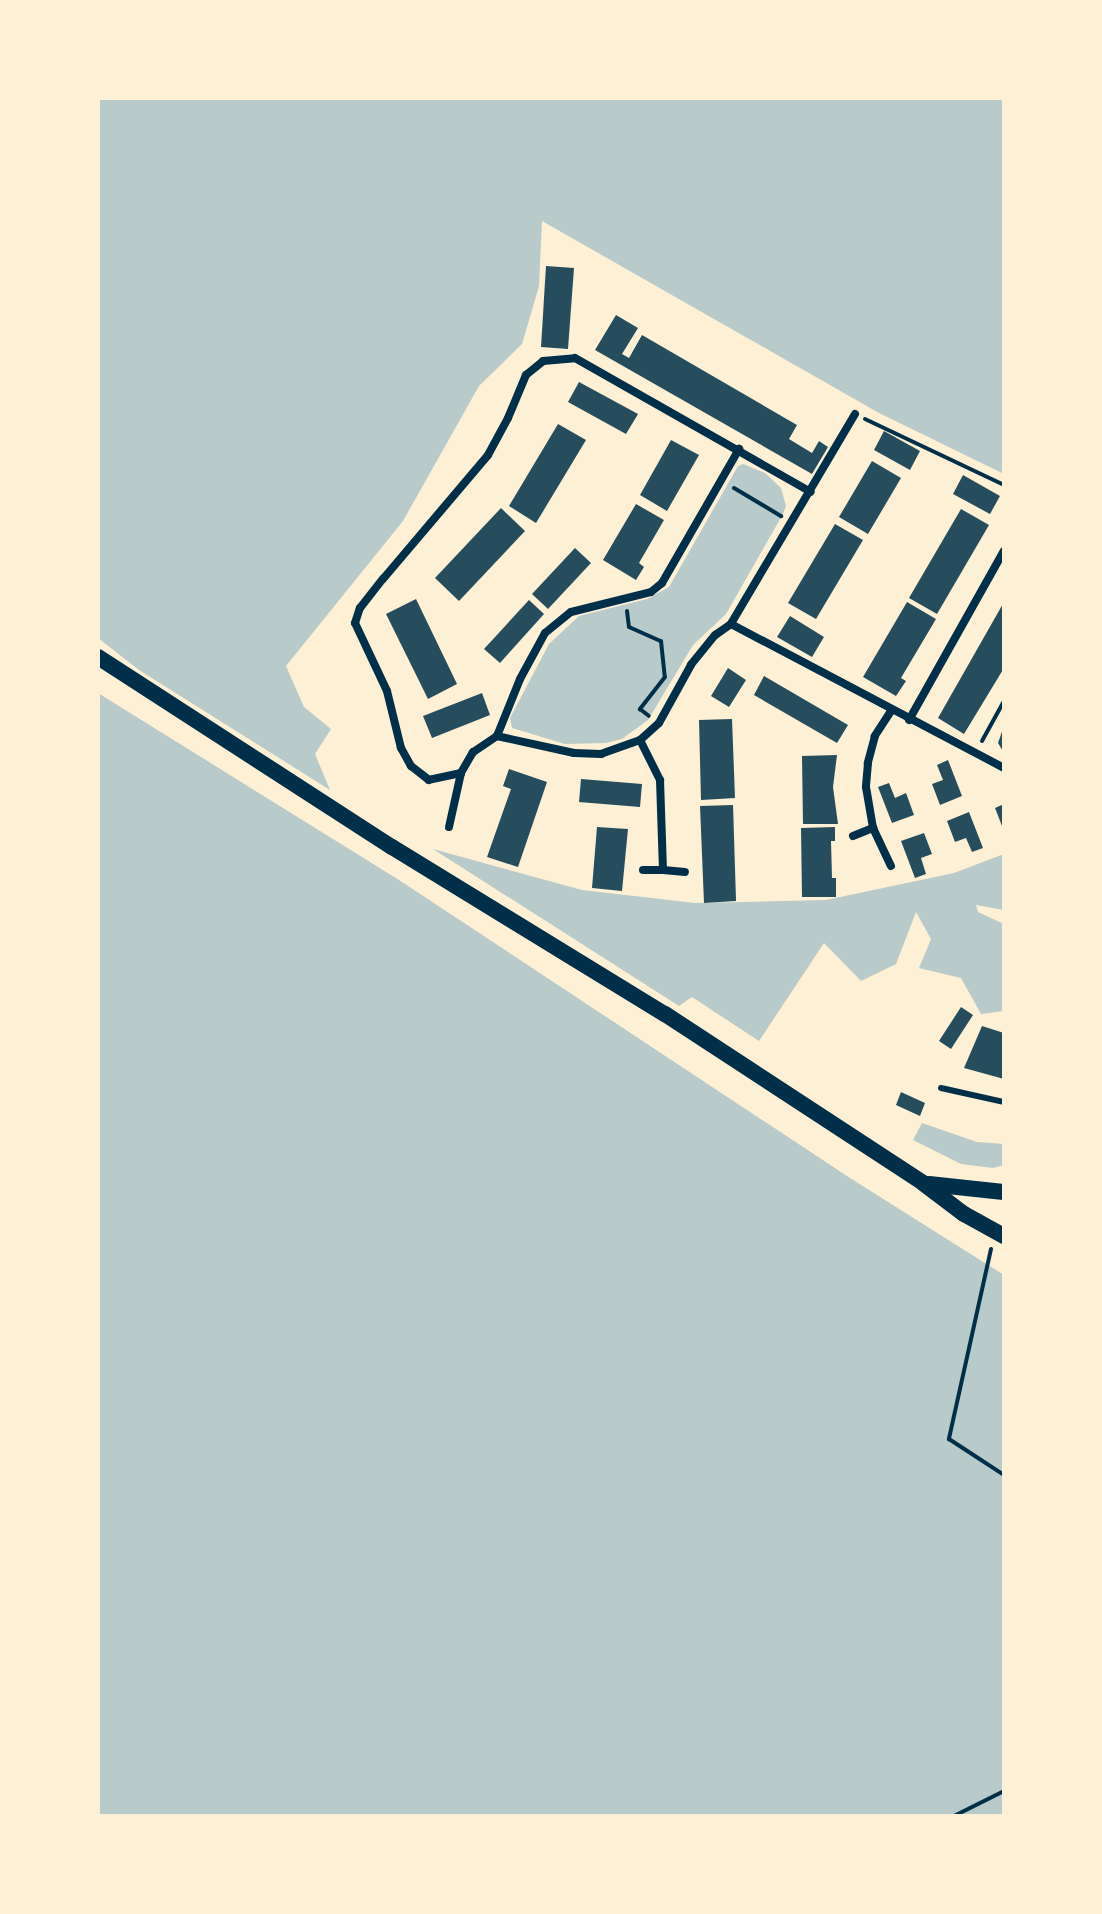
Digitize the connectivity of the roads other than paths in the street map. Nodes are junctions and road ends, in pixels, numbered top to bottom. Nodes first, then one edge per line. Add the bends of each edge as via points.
1 (855, 414) road end
2 (739, 449) junction
3 (811, 492) junction
4 (1004, 551) edge
5 (731, 624) junction
6 (98, 657) edge
7 (891, 711) junction
8 (909, 720) junction
9 (497, 736) junction
10 (640, 740) junction
11 (1004, 768) edge
12 (461, 773) junction
13 (449, 827) dead end
14 (873, 828) junction
15 (853, 836) dead end
16 (891, 866) dead end
17 (643, 870) dead end
18 (663, 870) junction
19 (685, 872) dead end
20 (941, 1088) dead end
21 (1004, 1102) edge
22 (923, 1183) junction
23 (1004, 1192) edge
24 (1000, 1234) edge

1 - 3 street
2 - 3 street
2 - 9 street via 662,583 651,592 571,612 545,633
2 - 12 street via 575,358 543,361 526,375 488,455 390,569 355,623 387,691 401,748 411,766 429,780
3 - 5 street
4 - 8 street
5 - 7 street
5 - 10 street via 691,665 659,723
6 - 22 main road
7 - 8 street
7 - 14 street via 875,736 868,763
8 - 11 street
9 - 10 street via 601,754
9 - 12 street via 473,752
10 - 18 street via 660,780
12 - 13 street
14 - 15 street
14 - 16 street
17 - 18 street
18 - 19 street
20 - 21 lane
22 - 23 main road
22 - 24 main road

